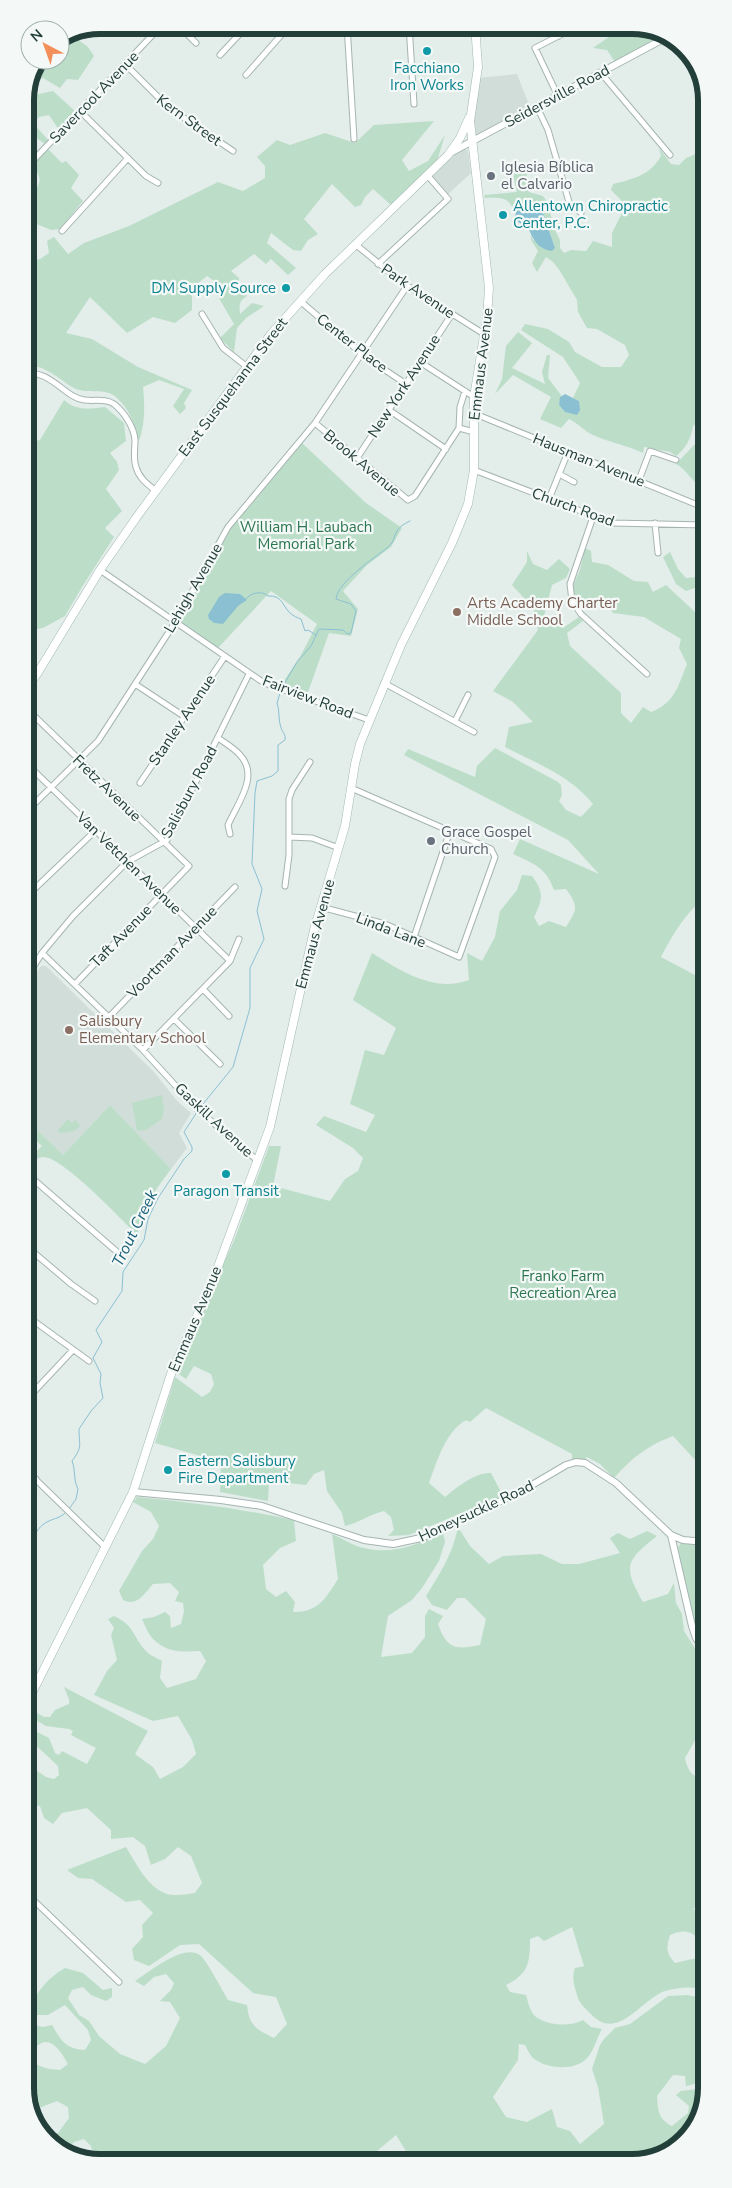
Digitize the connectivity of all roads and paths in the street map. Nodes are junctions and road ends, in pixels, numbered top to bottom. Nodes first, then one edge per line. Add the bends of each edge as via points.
1 (154, 34) edge
2 (187, 34) edge
3 (240, 34) edge
4 (282, 34) edge
5 (348, 34) edge
6 (410, 34) edge
7 (476, 34) edge
8 (554, 34) edge
9 (563, 34) edge
10 (559, 36) junction
11 (660, 40) edge
12 (196, 43) dead end
13 (220, 55) dead end
14 (126, 65) junction
15 (601, 73) junction
16 (246, 75) dead end
17 (558, 96) junction
18 (414, 104) dead end
19 (537, 107) junction
20 (471, 111) junction
21 (81, 112) junction
22 (354, 139) dead end
23 (472, 141) junction
24 (234, 151) dead end
25 (448, 155) junction
26 (670, 155) dead end
27 (128, 158) junction
28 (34, 160) edge
29 (428, 176) junction
30 (158, 183) dead end
31 (581, 213) dead end
32 (62, 231) dead end
33 (355, 244) junction
34 (378, 264) junction
35 (407, 286) junction
36 (300, 301) junction
37 (202, 314) dead end
38 (452, 314) junction
39 (484, 334) junction
40 (362, 354) junction
41 (420, 362) junction
42 (246, 366) junction
43 (34, 374) edge
44 (406, 384) junction
45 (465, 391) junction
46 (474, 397) junction
47 (389, 410) junction
48 (473, 413) junction
49 (315, 423) junction
50 (460, 428) junction
51 (474, 432) junction
52 (446, 449) junction
53 (568, 452) junction
54 (357, 458) junction
55 (676, 460) dead end
56 (474, 470) junction
57 (559, 474) junction
58 (639, 480) junction
59 (574, 482) dead end
60 (156, 491) junction
61 (549, 500) junction
62 (698, 505) edge
63 (593, 517) junction
64 (655, 523) junction
65 (698, 523) edge
66 (658, 553) dead end
67 (100, 570) junction
68 (176, 621) junction
69 (224, 656) junction
70 (249, 674) junction
71 (647, 674) dead end
72 (34, 676) edge
73 (384, 683) junction
74 (135, 684) junction
75 (468, 695) dead end
76 (34, 716) edge
77 (185, 717) junction
78 (369, 720) junction
79 (455, 721) junction
80 (474, 732) dead end
81 (218, 738) junction
82 (79, 761) junction
83 (310, 762) dead end
84 (34, 771) edge
85 (140, 783) dead end
86 (51, 788) junction
87 (352, 788) junction
88 (34, 804) edge
89 (95, 830) junction
90 (450, 831) junction
91 (230, 834) dead end
92 (289, 837) junction
93 (164, 842) junction
94 (339, 848) junction
95 (127, 862) junction
96 (189, 866) joint
97 (285, 886) dead end
98 (236, 887) dead end
99 (34, 889) edge
100 (161, 895) junction
101 (321, 907) junction
102 (196, 928) junction
103 (414, 937) junction
104 (239, 939) dead end
105 (42, 953) junction
106 (230, 961) junction
107 (34, 966) edge
108 (75, 984) junction
109 (203, 989) junction
110 (229, 1016) dead end
111 (109, 1017) junction
112 (174, 1019) junction
113 (143, 1050) junction
114 (220, 1064) dead end
115 (258, 1161) junction
116 (34, 1180) edge
117 (34, 1253) edge
118 (123, 1257) dead end
119 (95, 1301) dead end
120 (34, 1321) edge
121 (73, 1350) junction
122 (89, 1361) dead end
123 (34, 1392) edge
124 (36, 1479) joint
125 (34, 1481) edge
126 (133, 1492) junction
127 (671, 1535) junction
128 (698, 1541) edge
129 (105, 1547) junction
130 (698, 1641) edge
131 (34, 1689) edge
132 (34, 1901) edge
133 (119, 1982) dead end

1 - 14 street, Savercool Avenue
2 - 12 street
3 - 13 street
4 - 16 street
5 - 22 street
6 - 18 street
7 - 20 main road via 478,66
8 - 10 street
9 - 10 street
10 - 17 street via 536,48
11 - 15 street, Seidersville Road
14 - 21 street, Savercool Avenue
14 - 24 street, Kern Street via 168,108
15 - 17 street, Seidersville Road
15 - 26 street
17 - 19 street, Seidersville Road
19 - 23 street, Seidersville Road
19 - 31 street via 548,130 569,202
20 - 23 main road, Emmaus Avenue
20 - 25 main road, East Susquehanna Street via 460,138
21 - 27 street
21 - 28 street, Savercool Avenue
23 - 25 street, Seidersville Road
23 - 39 main road, Emmaus Avenue via 489,282
25 - 29 main road, East Susquehanna Street
27 - 30 street
27 - 32 street
29 - 33 main road, East Susquehanna Street
29 - 34 street via 448,199
33 - 34 street, Park Avenue
33 - 36 main road, East Susquehanna Street
34 - 35 street, Park Avenue
35 - 38 street, Park Avenue
35 - 40 street, Lehigh Avenue
36 - 40 street, Center Place
36 - 42 main road, East Susquehanna Street
37 - 42 street via 223,348
38 - 39 street, Park Avenue
38 - 41 street, New York Avenue
39 - 46 main road, Emmaus Avenue
40 - 44 street, Center Place
40 - 49 street, Lehigh Avenue
41 - 44 street, New York Avenue
41 - 45 street
42 - 60 main road, East Susquehanna Street
43 - 60 street via 78,399 90,402 105,400 113,404 133,432 138,473
44 - 47 street, New York Avenue
45 - 46 street
45 - 50 street via 460,407
46 - 48 main road, Emmaus Avenue
47 - 52 street
47 - 54 street, New York Avenue
48 - 51 main road, Emmaus Avenue
48 - 53 street, Hausman Avenue
49 - 54 street, Brook Avenue
49 - 68 street, Lehigh Avenue via 234,518
50 - 51 street
50 - 52 street
51 - 56 main road, Emmaus Avenue
52 - 54 street, Brook Avenue via 410,500
53 - 57 street
53 - 58 street, Hausman Avenue
55 - 58 street via 650,451
56 - 61 street, Church Road
56 - 73 main road, Emmaus Avenue via 463,519
57 - 59 street
57 - 61 street
58 - 62 street, Hausman Avenue
60 - 67 main road, East Susquehanna Street
61 - 63 street, Church Road
63 - 64 street, Church Road via 621,525
63 - 71 street via 570,584 572,601 581,614
64 - 65 street, Church Road
64 - 66 street
67 - 68 street, Fairview Road
67 - 72 main road, East Susquehanna Street
68 - 69 street, Fairview Road
68 - 74 street, Lehigh Avenue
69 - 70 street, Fairview Road
69 - 77 street, Stanley Avenue
70 - 78 street, Fairview Road via 281,690
70 - 81 street, Salisbury Road
73 - 78 main road, Emmaus Avenue
73 - 79 street
74 - 77 street
74 - 82 street, Lehigh Avenue via 98,741
75 - 79 street
76 - 82 street, Fretz Avenue
77 - 85 street, Stanley Avenue
78 - 87 main road, Emmaus Avenue via 358,751
79 - 80 street
81 - 91 street via 241,755 248,771 246,787 228,825
81 - 93 street, Salisbury Road
82 - 86 street, Lehigh Avenue
82 - 93 street, Fretz Avenue
83 - 92 street via 290,796
84 - 86 street, Van Vetchen Avenue
86 - 88 street, Lehigh Avenue
86 - 89 street, Van Vetchen Avenue
87 - 90 street
87 - 94 main road, Emmaus Avenue
89 - 95 street, Van Vetchen Avenue
89 - 99 street
90 - 103 street
90 - 103 street, Linda Lane via 491,849 495,857 459,957
92 - 94 street via 312,838
92 - 97 street
93 - 95 street, Salisbury Road
93 - 96 street, Fretz Avenue
94 - 101 main road, Emmaus Avenue
95 - 100 street, Van Vetchen Avenue
95 - 105 street, Salisbury Road
96 - 100 street, Taft Avenue
98 - 102 street, Voortman Avenue
100 - 102 street, Van Vetchen Avenue
100 - 108 street, Taft Avenue
101 - 103 street, Linda Lane via 378,922
101 - 115 main road, Emmaus Avenue via 300,987 276,1106
102 - 106 street, Van Vetchen Avenue
102 - 111 street, Voortman Avenue
104 - 106 street
105 - 107 street, Salisbury Road
105 - 108 street, Gaskill Avenue
106 - 109 street
108 - 111 street, Gaskill Avenue
109 - 110 street
109 - 112 street
111 - 113 street, Gaskill Avenue
112 - 113 street
112 - 114 street
113 - 115 street, Gaskill Avenue via 198,1110
115 - 126 main road, Emmaus Avenue via 213,1280 171,1374
116 - 118 street
117 - 119 street
120 - 121 street
121 - 122 street
121 - 123 street
124 - 125 street
124 - 129 street
126 - 127 street, Honeysuckle Road via 230,1500 262,1506 364,1540 393,1544 421,1538 520,1492 566,1466 581,1462 616,1483
126 - 129 main road, Emmaus Avenue
127 - 128 street
127 - 130 street
129 - 131 main road, Emmaus Avenue
132 - 133 street

